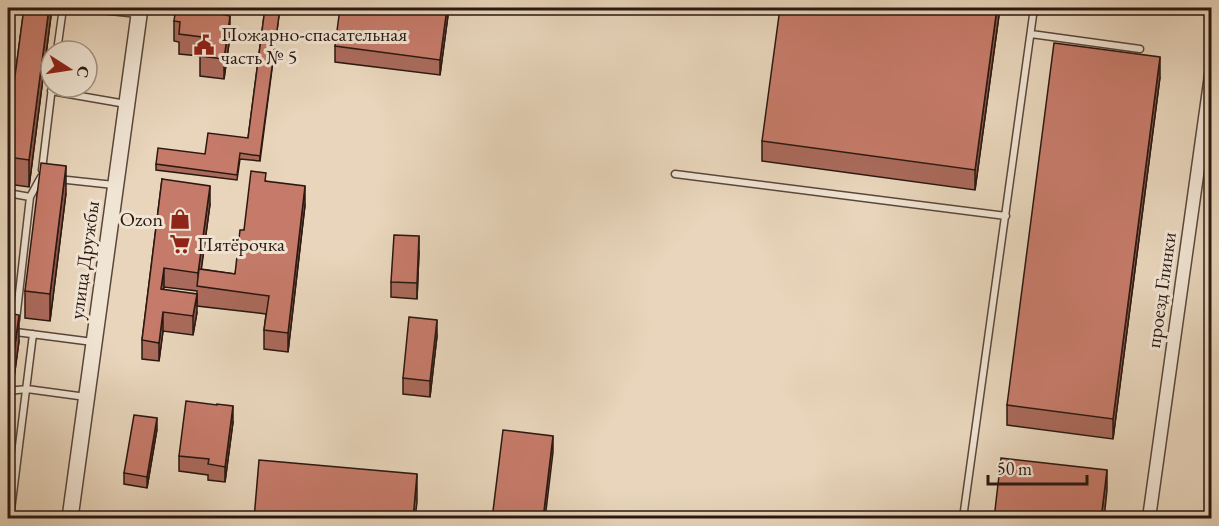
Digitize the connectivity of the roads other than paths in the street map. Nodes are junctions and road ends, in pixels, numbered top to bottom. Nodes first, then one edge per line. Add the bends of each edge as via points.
1 (63, 8) edge
2 (82, 8) edge
3 (1034, 8) edge
4 (139, 11) edge
5 (1031, 34) junction
6 (59, 39) edge
7 (1140, 49) dead end
8 (1212, 68) edge
9 (51, 99) edge
10 (99, 99) edge
11 (126, 104) junction
12 (675, 174) dead end
13 (41, 177) junction
14 (115, 186) junction
15 (8, 193) edge
16 (30, 196) junction
17 (1006, 216) junction
18 (11, 331) edge
19 (33, 334) junction
20 (94, 342) junction
21 (27, 389) junction
22 (8, 391) edge
23 (86, 397) junction
24 (10, 490) edge
25 (10, 519) edge
26 (70, 519) edge
27 (963, 519) edge
28 (1149, 519) edge

1 - 6 lane
2 - 4 lane
3 - 5 lane
4 - 11 street, улица Дружбы
5 - 7 lane
5 - 17 lane
8 - 28 street, проезд Глинки
9 - 13 lane
10 - 11 lane
11 - 14 street, улица Дружбы
12 - 17 lane
13 - 14 lane
13 - 16 lane
14 - 20 street, улица Дружбы
15 - 16 lane
16 - 18 lane
17 - 27 lane
18 - 19 lane
19 - 20 lane
19 - 21 lane
20 - 23 street, улица Дружбы
21 - 22 lane
21 - 23 lane
21 - 24 lane
23 - 26 street, улица Дружбы
24 - 25 lane

